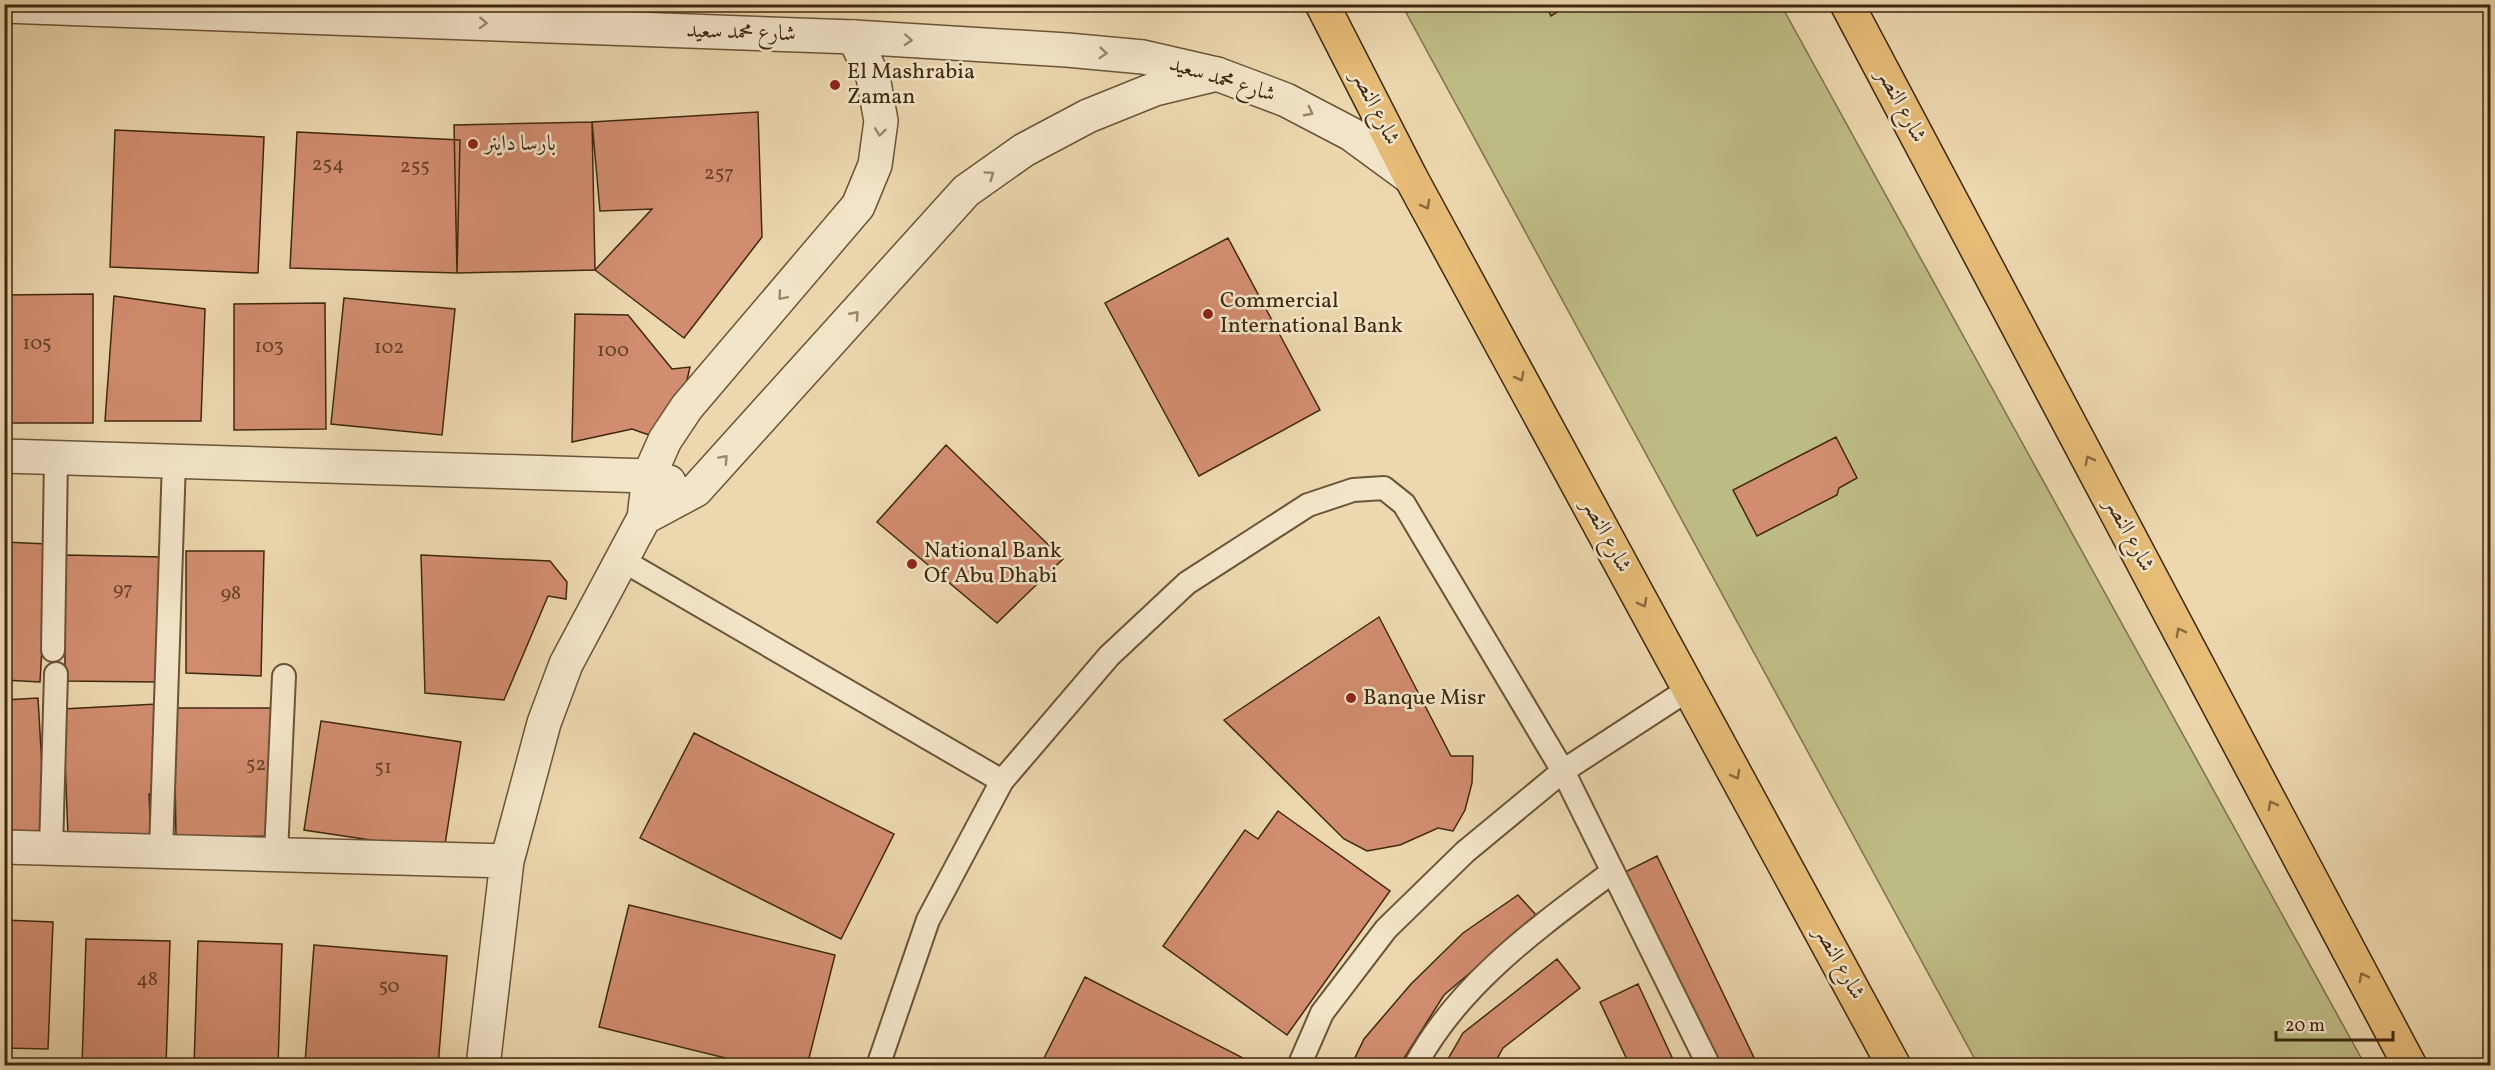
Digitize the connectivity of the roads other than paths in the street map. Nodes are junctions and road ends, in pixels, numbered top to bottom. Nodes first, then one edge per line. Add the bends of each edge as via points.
1 (1322, 4) edge
2 (1847, 4) edge
3 (4, 6) edge
4 (854, 37) junction
5 (1217, 74) junction
6 (1411, 178) junction
7 (4, 456) edge
8 (56, 458) junction
9 (174, 461) junction
10 (650, 476) junction
11 (696, 490) junction
12 (644, 518) junction
13 (622, 560) junction
14 (53, 650) dead end
15 (56, 674) dead end
16 (284, 676) dead end
17 (1689, 689) junction
18 (1563, 771) junction
19 (1002, 781) junction
20 (4, 847) edge
21 (51, 849) junction
22 (161, 851) junction
23 (276, 855) junction
24 (507, 861) junction
25 (1612, 872) junction
26 (1876, 1031) junction
27 (483, 1065) edge
28 (878, 1065) edge
29 (1299, 1065) edge
30 (1415, 1065) edge
31 (1709, 1065) edge
32 (1875, 1065) edge
33 (1894, 1065) edge
34 (2410, 1065) edge

1 - 6 main road, شارع النصر
34 -> 2 main road, شارع النصر
3 -> 4 street, شارع محمد سعيد
4 -> 5 street, شارع محمد سعيد via 1143,57
4 -> 10 street via 873,77 881,121 875,165 858,206 687,406 665,440
5 -> 6 street, شارع محمد سعيد via 1286,100 1351,134
11 -> 5 street via 966,191 1024,150 1088,116 1155,89
6 -> 17 main road, شارع النصر
7 - 8 street
8 - 9 street
8 - 14 lane
9 - 10 street
9 - 22 lane
10 - 11 street
10 - 12 street
11 - 12 street
12 - 13 street
13 - 19 lane
13 - 24 street via 566,664 544,723
15 - 21 lane
16 - 23 lane
17 - 18 lane
17 -> 26 main road, شارع النصر
18 - 19 lane via 1404,504 1384,488 1353,490 1308,505 1187,583 1109,656
18 - 25 lane
18 - 29 lane via 1465,852 1386,930 1322,1013
19 - 28 lane via 928,920
20 - 21 street
21 - 22 street
22 - 23 street
23 - 24 street
24 - 27 street
25 - 30 lane via 1471,988 1426,1044
25 - 31 lane
26 - 32 street
26 - 33 main road, شارع النصر

